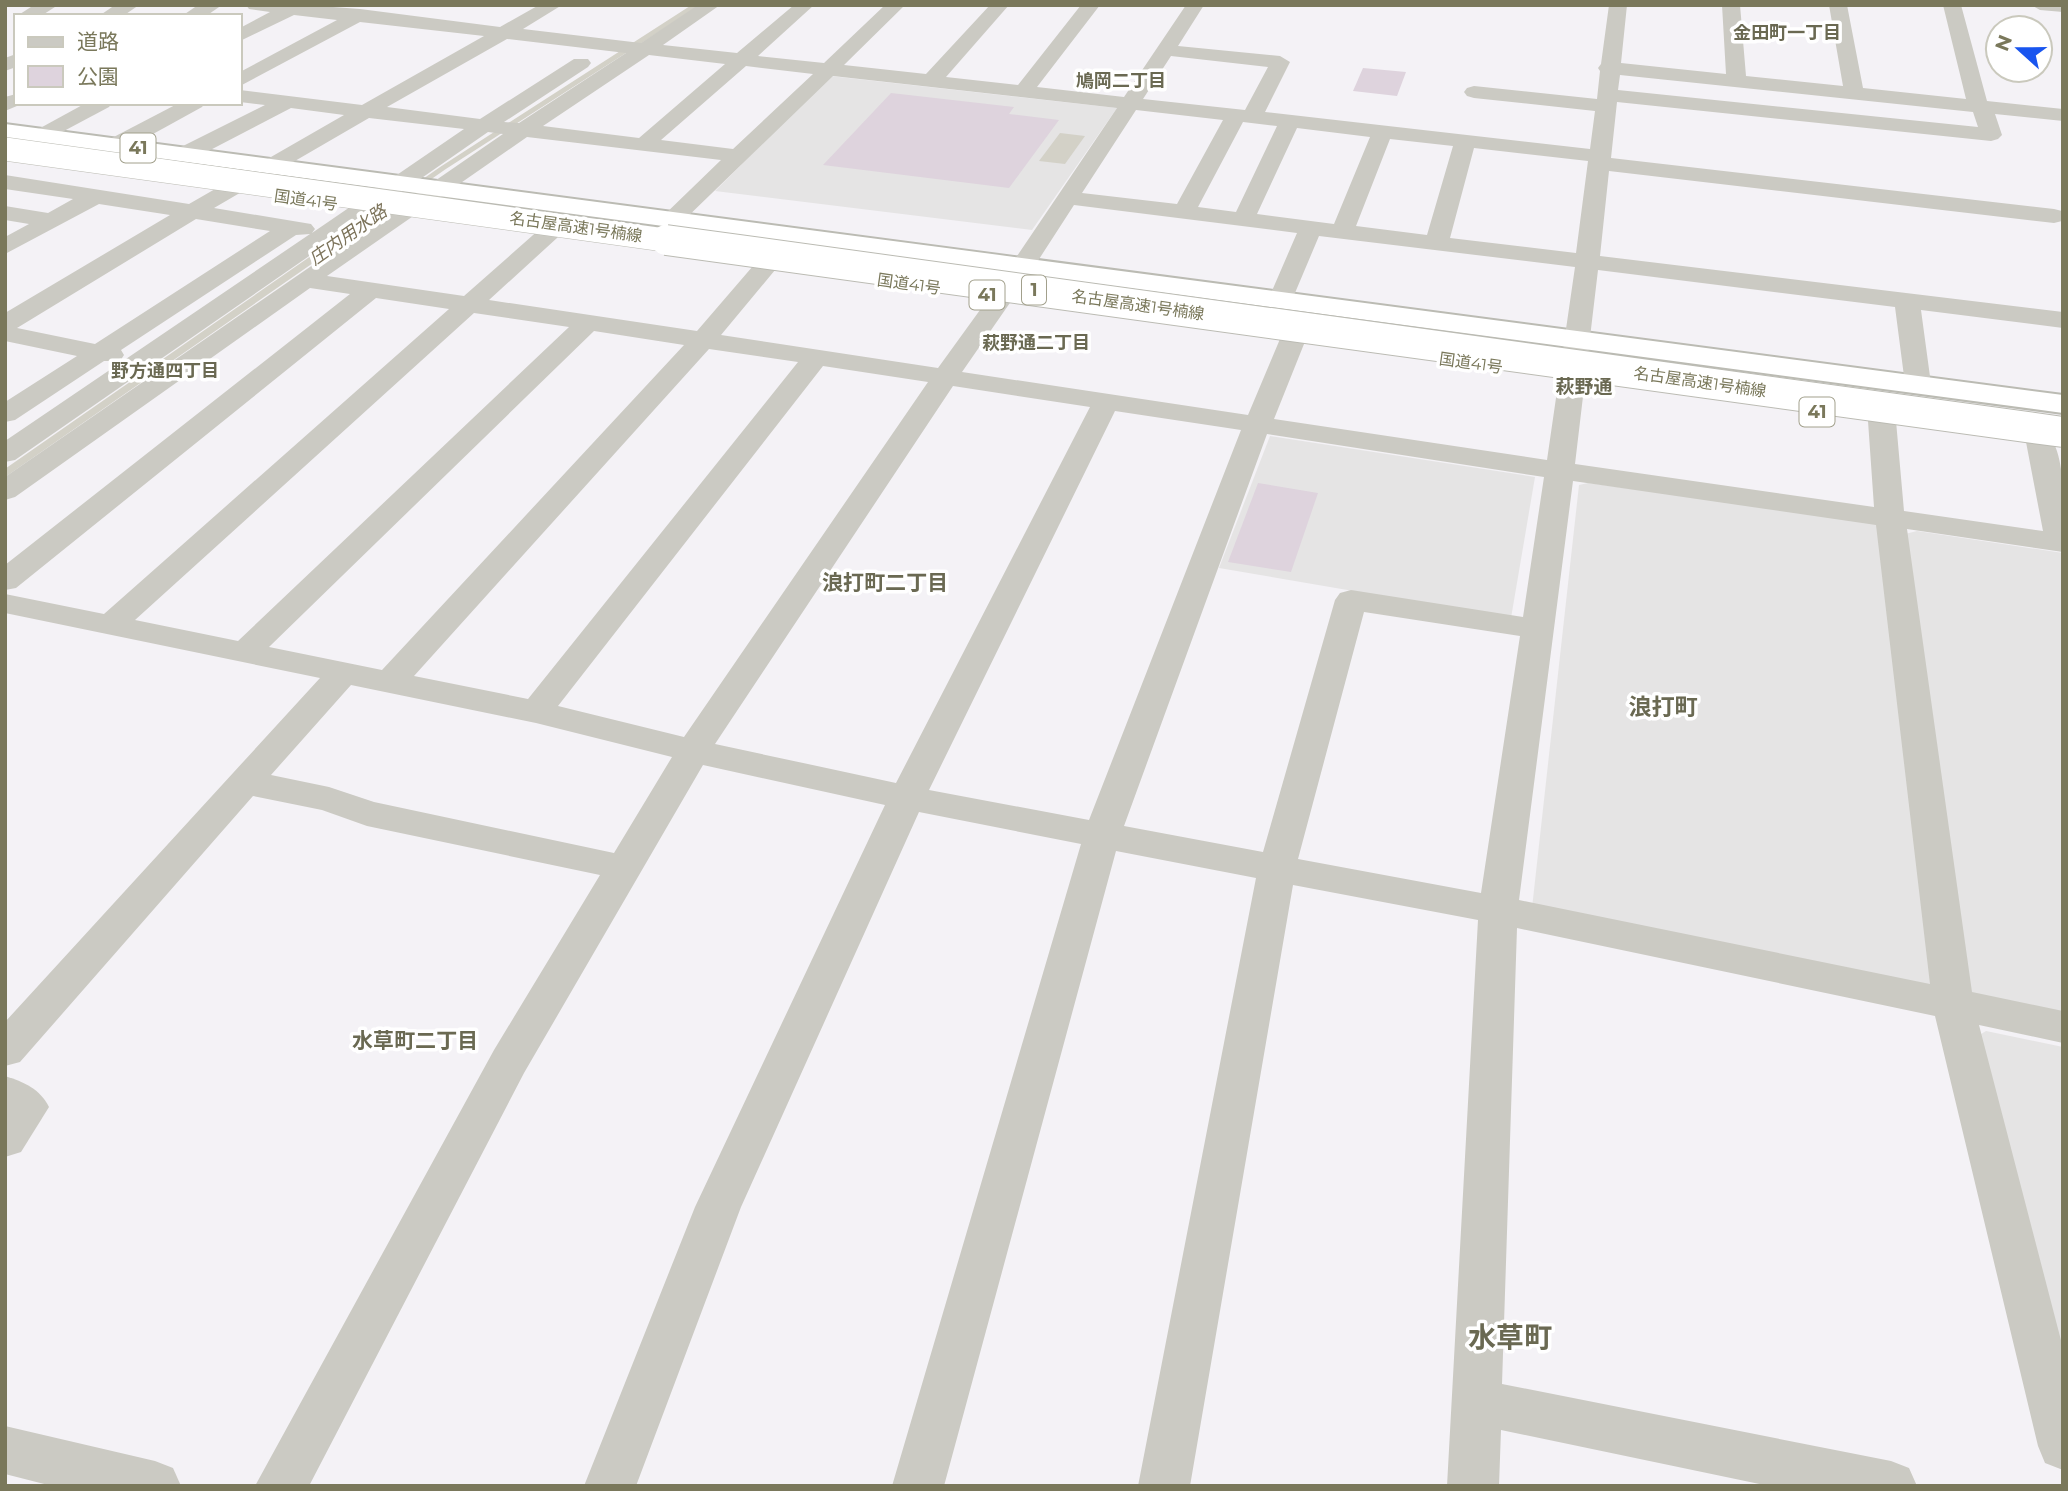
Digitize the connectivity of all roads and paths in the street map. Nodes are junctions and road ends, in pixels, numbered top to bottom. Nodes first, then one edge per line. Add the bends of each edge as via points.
1 (49, 5) edge
2 (130, 5) edge
3 (213, 5) edge
4 (255, 5) edge
5 (378, 5) edge
6 (553, 5) edge
7 (676, 5) edge
8 (711, 5) edge
9 (805, 5) edge
10 (896, 5) edge
11 (1000, 5) edge
12 (1091, 5) edge
13 (1195, 5) edge
14 (1618, 5) edge
15 (1731, 5) edge
16 (1838, 5) edge
17 (1952, 5) edge
18 (2040, 5) edge
19 (295, 7) edge
20 (2061, 8) edge
21 (30, 14) edge
22 (112, 14) edge
23 (195, 14) edge
24 (357, 17) junction
25 (242, 34) edge
26 (504, 34) junction
27 (626, 47) junction
28 (1164, 50) junction
29 (742, 60) junction
30 (1608, 68) junction
31 (828, 69) junction
32 (242, 79) edge
33 (932, 80) junction
34 (1736, 81) junction
35 (1023, 91) junction
36 (1474, 92) dead end
37 (1854, 93) junction
38 (242, 96) edge
39 (289, 101) junction
40 (1605, 101) junction
41 (1131, 103) junction
42 (98, 105) edge
43 (191, 105) edge
44 (1978, 106) junction
45 (366, 111) junction
46 (2063, 115) edge
47 (1244, 116) junction
48 (1290, 121) junction
49 (490, 125) junction
50 (521, 129) junction
51 (5, 131) edge
52 (1382, 132) junction
53 (40, 136) junction
54 (1465, 141) junction
55 (5, 142) edge
56 (116, 145) junction
57 (643, 145) junction
58 (5, 149) edge
59 (185, 154) junction
60 (738, 156) junction
61 (5, 158) edge
62 (1598, 160) junction
63 (270, 165) junction
64 (5, 182) edge
65 (398, 184) junction
66 (229, 189) junction
67 (434, 189) junction
68 (96, 196) junction
69 (1069, 198) junction
70 (1185, 210) junction
71 (192, 212) junction
72 (5, 213) edge
73 (2054, 216) dead end
74 (394, 218) junction
75 (1244, 218) junction
76 (672, 219) junction
77 (347, 220) junction
78 (52, 221) junction
79 (292, 227) junction
80 (1311, 227) junction
81 (1343, 231) junction
82 (549, 233) junction
83 (1437, 243) junction
84 (5, 247) edge
85 (1585, 262) junction
86 (768, 264) junction
87 (1023, 265) junction
88 (308, 280) junction
89 (372, 289) junction
90 (1002, 298) junction
91 (1280, 300) junction
92 (1907, 302) junction
93 (472, 304) junction
94 (2063, 320) edge
95 (589, 322) junction
96 (5, 324) edge
97 (5, 333) edge
98 (705, 339) junction
99 (1293, 339) junction
100 (1577, 339) junction
101 (100, 352) junction
102 (817, 356) junction
103 (140, 363) junction
104 (946, 376) junction
105 (1572, 377) junction
106 (1918, 384) junction
107 (1107, 400) junction
108 (2063, 404) edge
109 (5, 414) edge
110 (2063, 417) edge
111 (1882, 421) junction
112 (1257, 425) junction
113 (2055, 440) edge
114 (5, 454) edge
115 (1559, 470) junction
116 (5, 491) edge
117 (1890, 517) junction
118 (2062, 543) edge
119 (5, 581) edge
120 (5, 603) edge
121 (109, 626) junction
122 (1537, 629) junction
123 (244, 653) junction
124 (342, 674) junction
125 (389, 683) junction
126 (536, 712) junction
127 (692, 751) junction
128 (246, 782) junction
129 (907, 798) junction
130 (1102, 835) junction
131 (600, 862) dead end
132 (1277, 868) junction
133 (1498, 910) junction
134 (1953, 1005) junction
135 (2063, 1027) edge
136 (5, 1051) edge
137 (5, 1093) edge
138 (5, 1139) edge
139 (1477, 1402) junction
140 (2063, 1446) edge
141 (5, 1450) edge
142 (155, 1486) edge
143 (281, 1486) edge
144 (610, 1486) edge
145 (918, 1486) edge
146 (1164, 1486) edge
147 (1473, 1486) edge
148 (1891, 1486) edge

1 - 21 street
2 - 22 street
3 - 23 street
4 - 19 street
5 - 24 street
6 - 26 street
7 - 27 street via 648,22
8 - 27 street
9 - 29 street
10 - 31 street
11 - 33 street
12 - 35 street
13 - 28 street
14 - 30 street
15 - 34 street
16 - 37 street
17 - 44 street
18 - 20 street
19 - 24 street
19 - 25 street
24 - 26 street
24 - 32 street
26 - 27 street
26 - 45 street
27 - 29 street
27 - 49 street
27 - 50 street
28 - 41 street
28 - 47 street via 1280,62
29 - 31 street
29 - 57 street
30 - 34 street
30 - 40 street
31 - 33 street
31 - 60 street
33 - 35 street
34 - 37 street
35 - 41 street
36 - 40 street
37 - 44 street
38 - 39 street
39 - 45 street
39 - 59 street
40 - 44 street via 1991,135
40 - 62 street
41 - 47 street
41 - 69 street
42 - 53 street
43 - 56 street
44 - 46 street
45 - 49 street
45 - 63 street
47 - 48 street
47 - 70 street
48 - 52 street
48 - 75 street
49 - 50 street
49 - 65 street
50 - 57 street
50 - 67 street
51 - 53 highway, 国道41号 / 41
52 - 54 street
52 - 81 street
53 - 56 highway, 国道41号 / 41
54 - 62 street
54 - 83 street
55 - 110 highway, 名古屋高速1号楠線 / 1
56 - 59 highway, 国道41号 / 41
57 - 60 street
58 - 113 highway, 名古屋高速1号楠線 / 1, bridge
59 - 63 highway, 国道41号 / 41
60 - 76 street
61 - 66 highway, 国道41号 / 41
62 - 73 street
62 - 85 street
63 - 65 highway, 国道41号 / 41
63 - 66 street
64 - 68 street
65 - 67 highway, 国道41号 / 41
65 - 77 street
66 - 71 street
66 - 77 highway, 国道41号 / 41
67 - 74 street
67 - 76 highway, 国道41号 / 41
68 - 71 street
68 - 78 street
69 - 70 street
69 - 87 street
70 - 75 street
71 - 79 street
71 - 96 street
72 - 78 street
74 - 77 highway, 国道41号 / 41
74 - 82 highway, 国道41号 / 41
74 - 88 street
75 - 80 street
76 - 87 highway, 国道41号 / 41
77 - 79 street
77 - 103 street
78 - 84 street
79 - 101 street
80 - 81 street
80 - 91 street
81 - 83 street
82 - 86 highway, 国道41号 / 41
82 - 93 street
83 - 85 street
85 - 92 street
85 - 100 street
86 - 90 highway, 国道41号 / 41
86 - 98 street
87 - 91 highway, 国道41号 / 41
88 - 89 street
88 - 116 street
89 - 93 street
89 - 119 street
90 - 99 highway, 国道41号 / 41
90 - 104 street
91 - 100 highway, 国道41号 / 41
92 - 94 street
92 - 106 street
93 - 95 street
93 - 121 street
95 - 98 street
95 - 123 street
97 - 101 street
98 - 102 street
98 - 125 street
99 - 105 highway, 国道41号 / 41
99 - 112 street
100 - 105 street
100 - 106 highway, 国道41号 / 41
101 - 103 street
101 - 109 street
102 - 104 street
102 - 126 street
103 - 114 street
104 - 107 street
104 - 127 street
105 - 111 highway, 国道41号 / 41
105 - 115 street
106 - 108 highway, 国道41号 / 41
107 - 112 street
107 - 129 street
111 - 113 highway, 国道41号 / 41
111 - 117 street
112 - 115 street
112 - 130 street
113 - 118 street
115 - 117 street
115 - 122 street
117 - 118 street
117 - 134 street
120 - 121 street
121 - 123 street
122 - 132 street via 1351,600
122 - 133 street
123 - 124 street
124 - 125 street
124 - 128 street
125 - 126 street
126 - 127 street
127 - 129 street
127 - 143 street via 509,1062
128 - 131 street via 329,799 367,813
128 - 136 street
129 - 130 street
129 - 144 street via 718,1207
130 - 132 street
130 - 145 street
132 - 133 street
132 - 146 street
133 - 134 street
133 - 139 street
134 - 135 street
134 - 140 street
137 - 138 street via 27,1107
139 - 147 street
139 - 148 street
141 - 142 street

